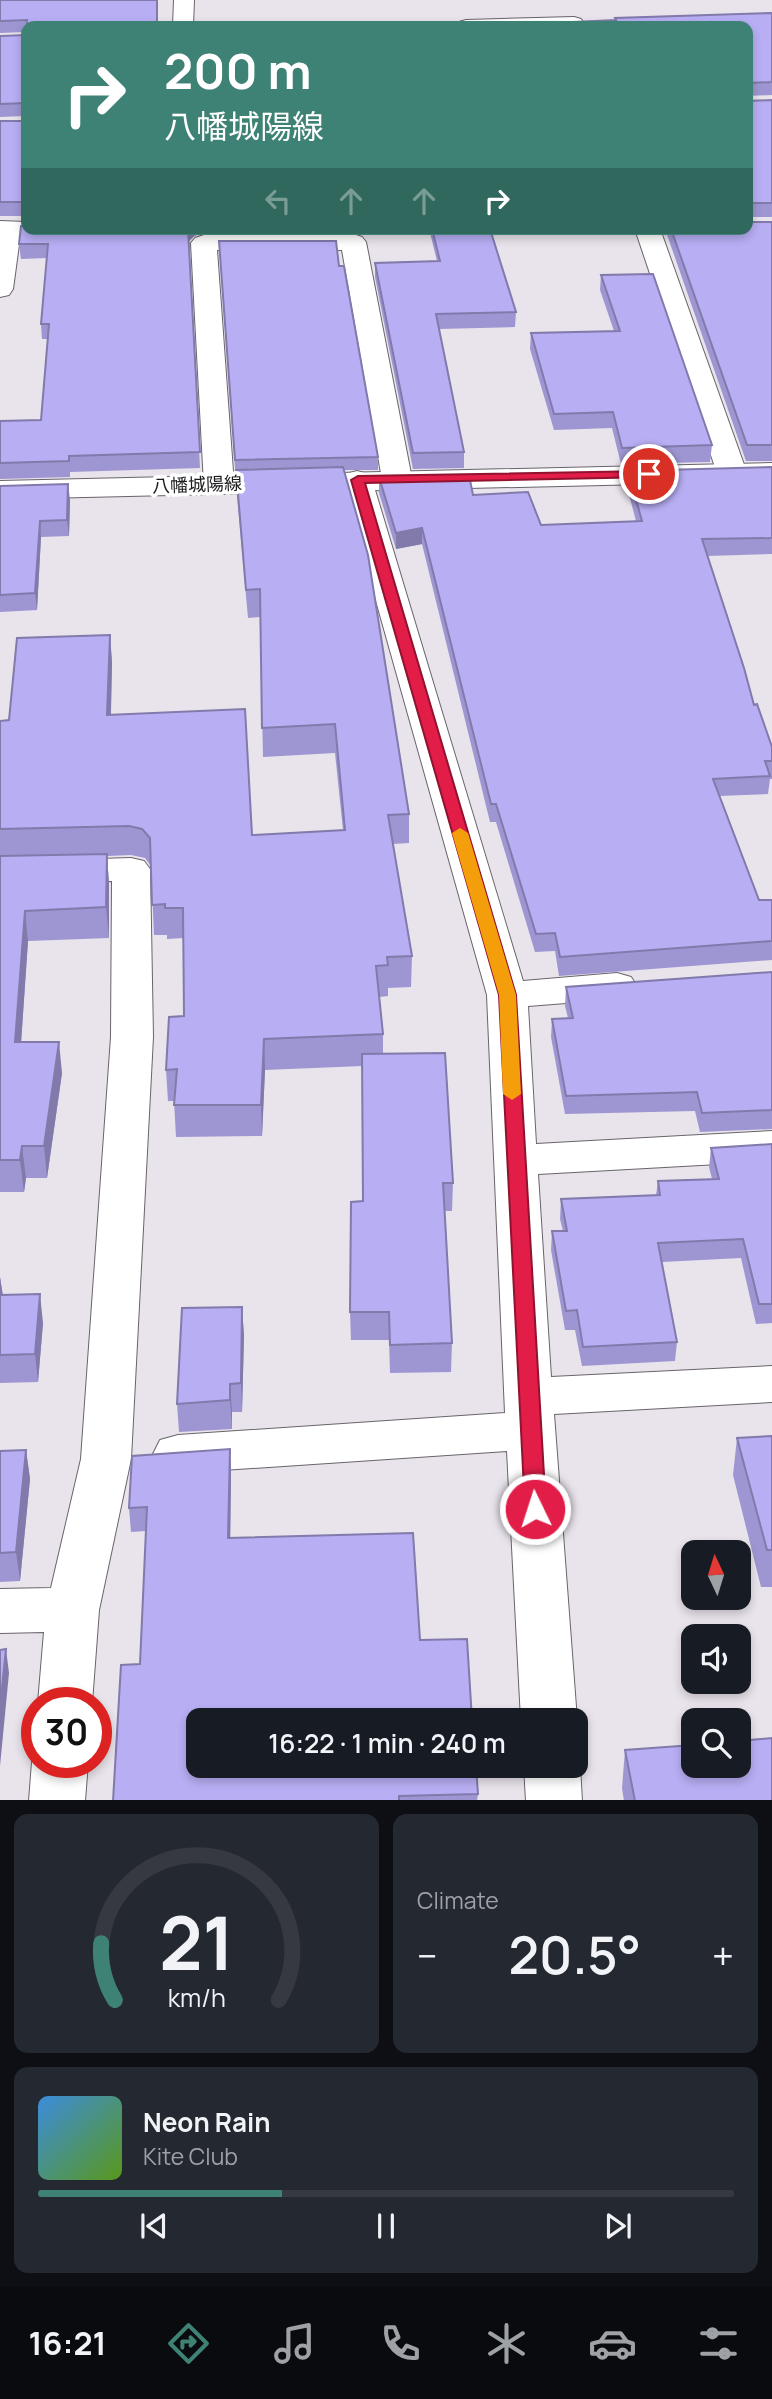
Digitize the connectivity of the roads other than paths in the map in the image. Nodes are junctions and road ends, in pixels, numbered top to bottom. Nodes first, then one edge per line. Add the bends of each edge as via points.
1 (184, 0) edge
2 (183, 21) edge
3 (12, 226) edge
4 (649, 235) edge
5 (0, 289) edge
6 (772, 472) edge
7 (732, 473) junction
8 (377, 480) junction
9 (219, 485) junction
10 (0, 490) edge
11 (0, 873) edge
12 (647, 984) edge
13 (507, 995) junction
14 (772, 1146) edge
15 (515, 1160) junction
16 (772, 1384) edge
17 (529, 1413) junction
18 (106, 1459) junction
19 (73, 1610) junction
20 (0, 1611) edge
21 (66, 1687) edge
22 (548, 1708) edge
23 (59, 1778) edge
24 (553, 1778) edge
25 (57, 1800) edge
26 (554, 1800) edge

1 - 2 street
3 - 5 street
4 - 7 street
6 - 7 street, 八幡城陽線
7 - 8 street, 八幡城陽線
8 - 9 street, 八幡城陽線
8 - 9 street via 353,242 204,243
8 - 13 street
9 - 10 street, 八幡城陽線
11 - 18 street via 131,869 132,1037
12 - 13 street
13 - 15 street
14 - 15 street
15 - 17 street
16 - 17 street
17 - 18 street
17 - 22 street
18 - 19 street
19 - 20 street
19 - 21 street
23 - 25 street
24 - 26 street

